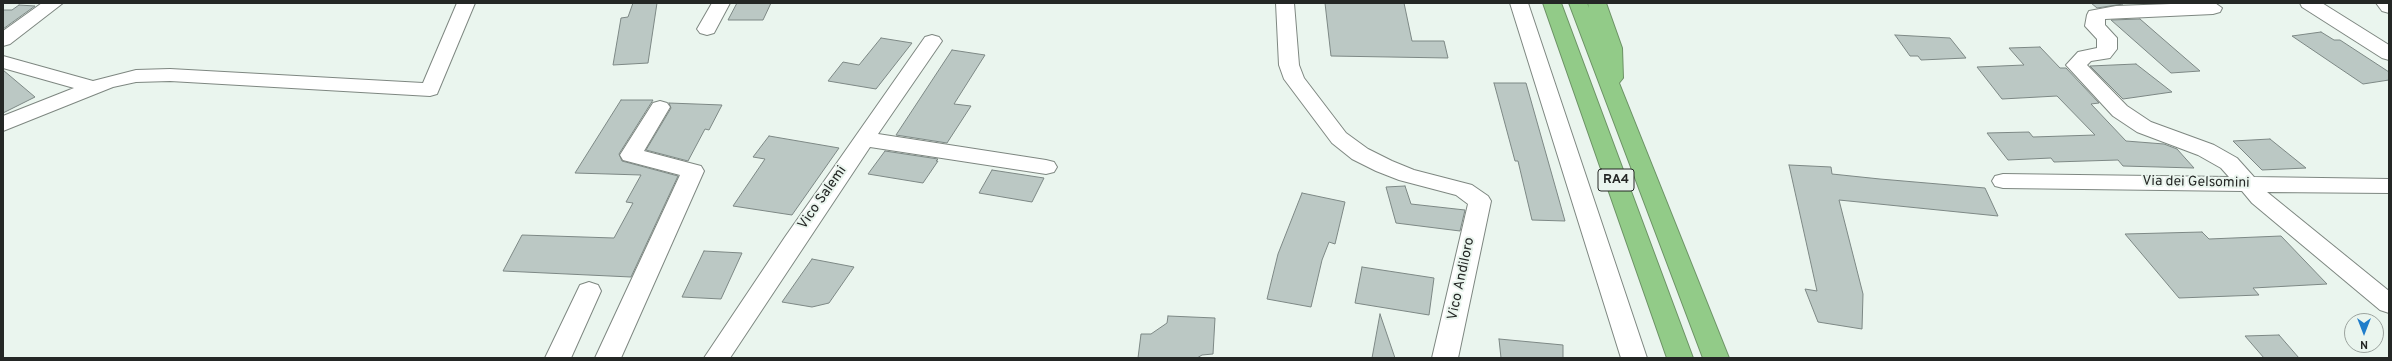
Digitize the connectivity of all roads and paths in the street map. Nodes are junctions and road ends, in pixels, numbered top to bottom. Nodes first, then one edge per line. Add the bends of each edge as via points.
1 (54, 3) edge
2 (466, 3) edge
3 (721, 3) edge
4 (1519, 3) edge
5 (1552, 3) edge
6 (1578, 3) edge
7 (1597, 3) edge
8 (2309, 3) edge
9 (2384, 3) edge
10 (1284, 5) edge
11 (2389, 7) edge
12 (2213, 8) dead end
13 (707, 29) dead end
14 (3, 40) edge
15 (932, 41) dead end
16 (2389, 54) edge
17 (3, 62) edge
18 (93, 87) junction
19 (1613, 93) junction
20 (660, 107) dead end
21 (3, 124) edge
22 (864, 139) junction
23 (1046, 167) dead end
24 (2003, 181) dead end
25 (2247, 184) junction
26 (2389, 186) edge
27 (589, 292) dead end
28 (2389, 304) edge
29 (558, 358) edge
30 (608, 358) edge
31 (717, 358) edge
32 (1445, 358) edge
33 (1634, 358) edge
34 (1680, 358) edge
35 (1716, 358) edge

1 - 14 street
2 - 18 street via 430,90 170,75 136,76
3 - 13 street
4 - 33 street
5 - 34 highway, RA4
6 - 19 highway, RA4
7 - 19 highway via 1612,48
8 - 16 street
9 - 11 street
10 - 32 street, Vico Andiloro via 1289,65 1294,79 1339,138 1360,154 1384,166 1407,175 1464,190 1480,200
12 - 25 street via 2096,15 2095,26 2107,38 2107,49 2103,54 2085,56 2076,65 2120,111 2144,127 2219,157 2237,170
15 - 22 street, Vico Salemi
17 - 18 street
18 - 21 street
19 - 35 highway, RA4
20 - 30 street via 632,155 693,171
22 - 23 street
22 - 31 street, Vico Salemi
24 - 25 street, Via dei Gelsomini
25 - 26 street, Via dei Gelsomini
25 - 28 street via 2260,198
27 - 29 street

